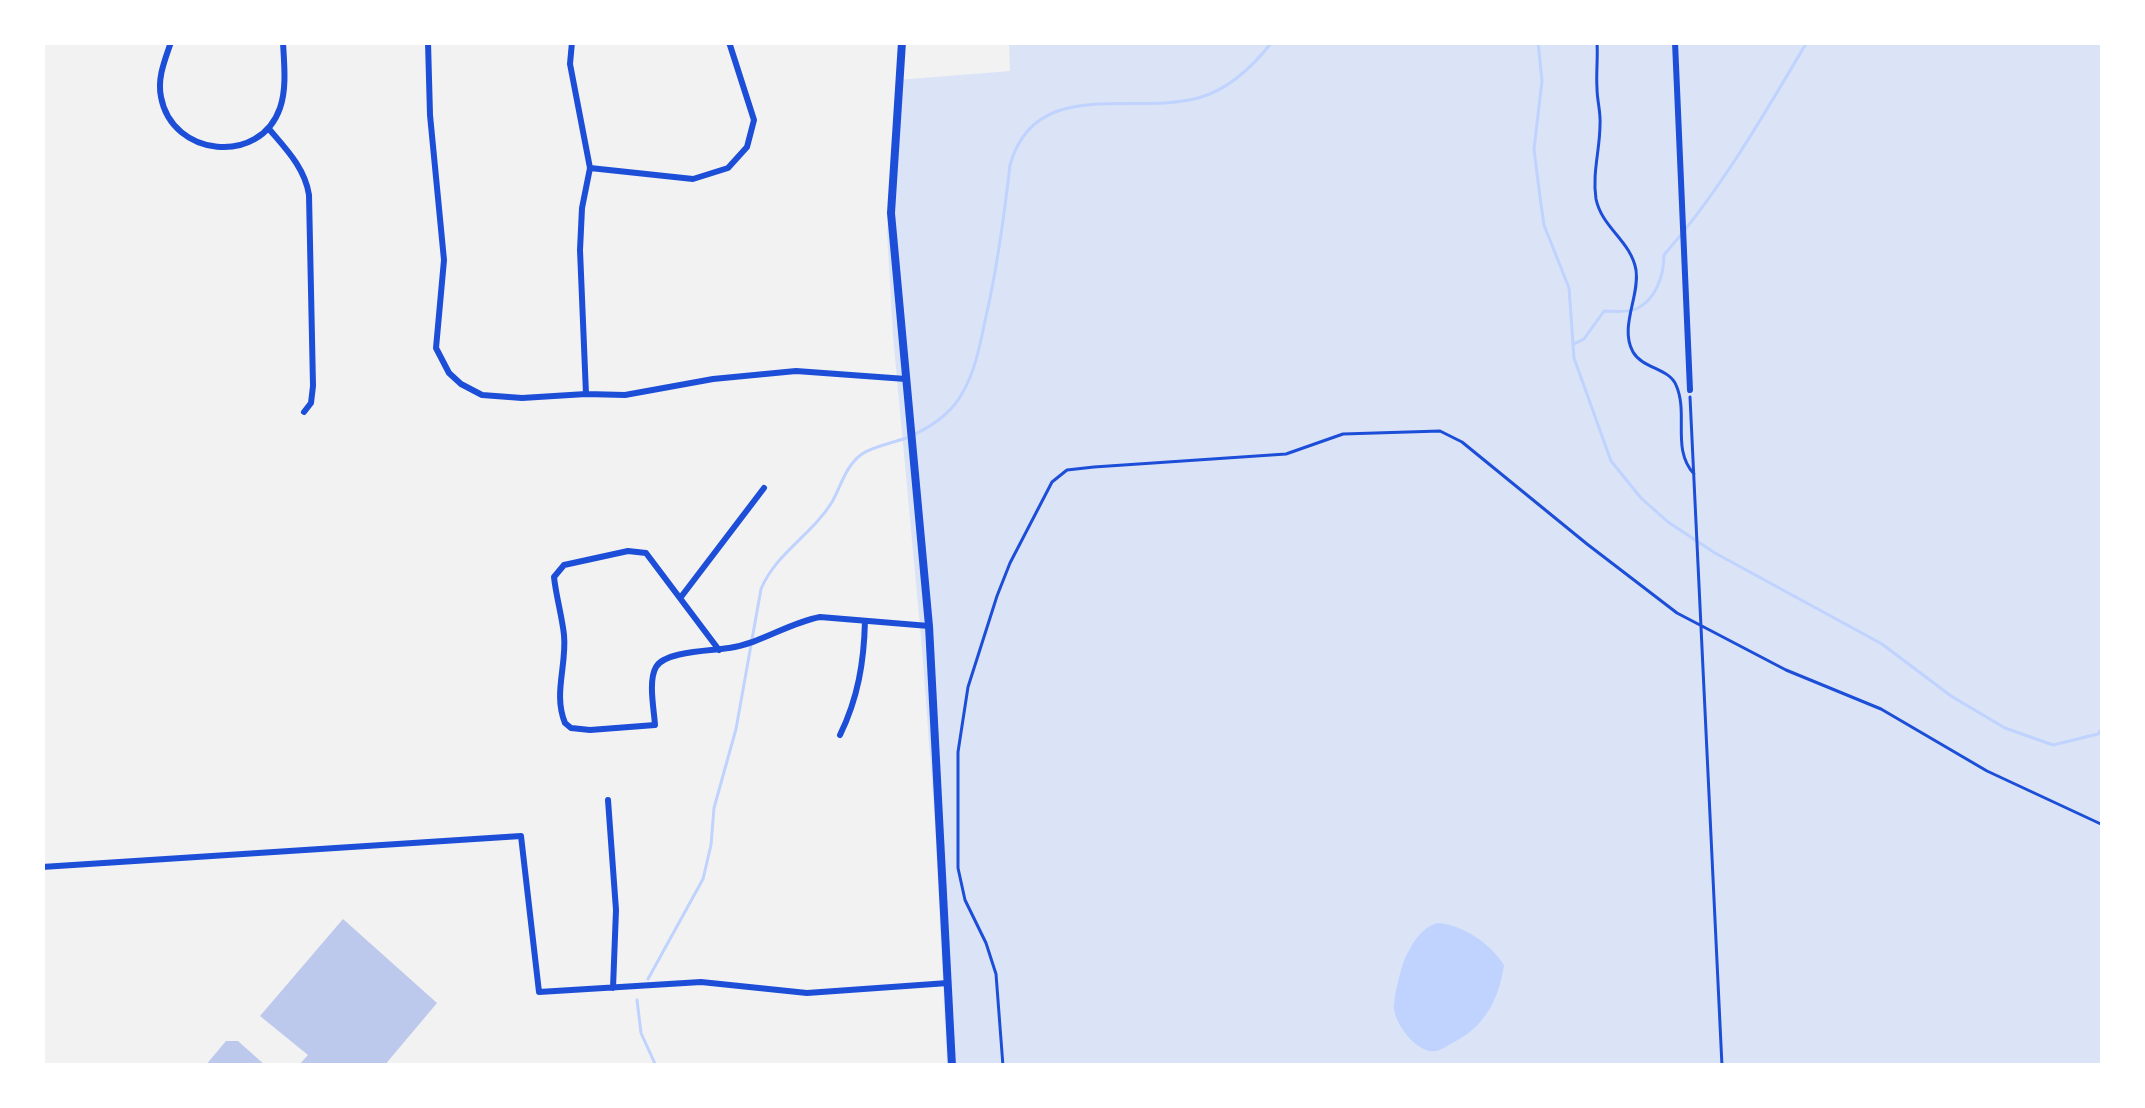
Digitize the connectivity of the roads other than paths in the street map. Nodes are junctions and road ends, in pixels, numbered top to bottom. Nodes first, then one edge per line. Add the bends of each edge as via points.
1 (171, 42) edge
2 (283, 42) edge
3 (428, 42) edge
4 (572, 42) edge
5 (729, 42) edge
6 (902, 42) edge
7 (1676, 42) edge
8 (269, 129) junction
9 (590, 168) junction
10 (906, 379) junction
11 (1690, 390) road end
12 (586, 394) junction
13 (304, 412) dead end
14 (764, 488) dead end
15 (681, 597) junction
16 (865, 621) junction
17 (929, 626) junction
18 (719, 650) junction
19 (840, 735) dead end
20 (608, 800) dead end
21 (42, 867) edge
22 (947, 983) junction
23 (614, 988) junction
24 (952, 1066) edge

1 - 8 street via 160,91 180,132 216,148
2 - 8 street via 283,101
3 - 12 street via 445,260 436,348 449,373 482,395
4 - 9 street
5 - 9 street via 754,120 747,147 728,168 693,178
6 - 10 main road via 891,213
7 - 11 street
8 - 13 street via 310,195 313,386
9 - 12 street via 580,250
10 - 12 street via 796,371
10 - 17 main road
14 - 15 street
15 - 18 street
15 - 18 street via 637,550 558,569 565,723 590,730 655,725 656,666
16 - 17 street
16 - 18 street via 804,620
16 - 19 street via 864,661
17 - 22 main road
20 - 23 street
21 - 23 street via 521,836 539,992
22 - 23 street via 823,993 701,982
22 - 24 main road

